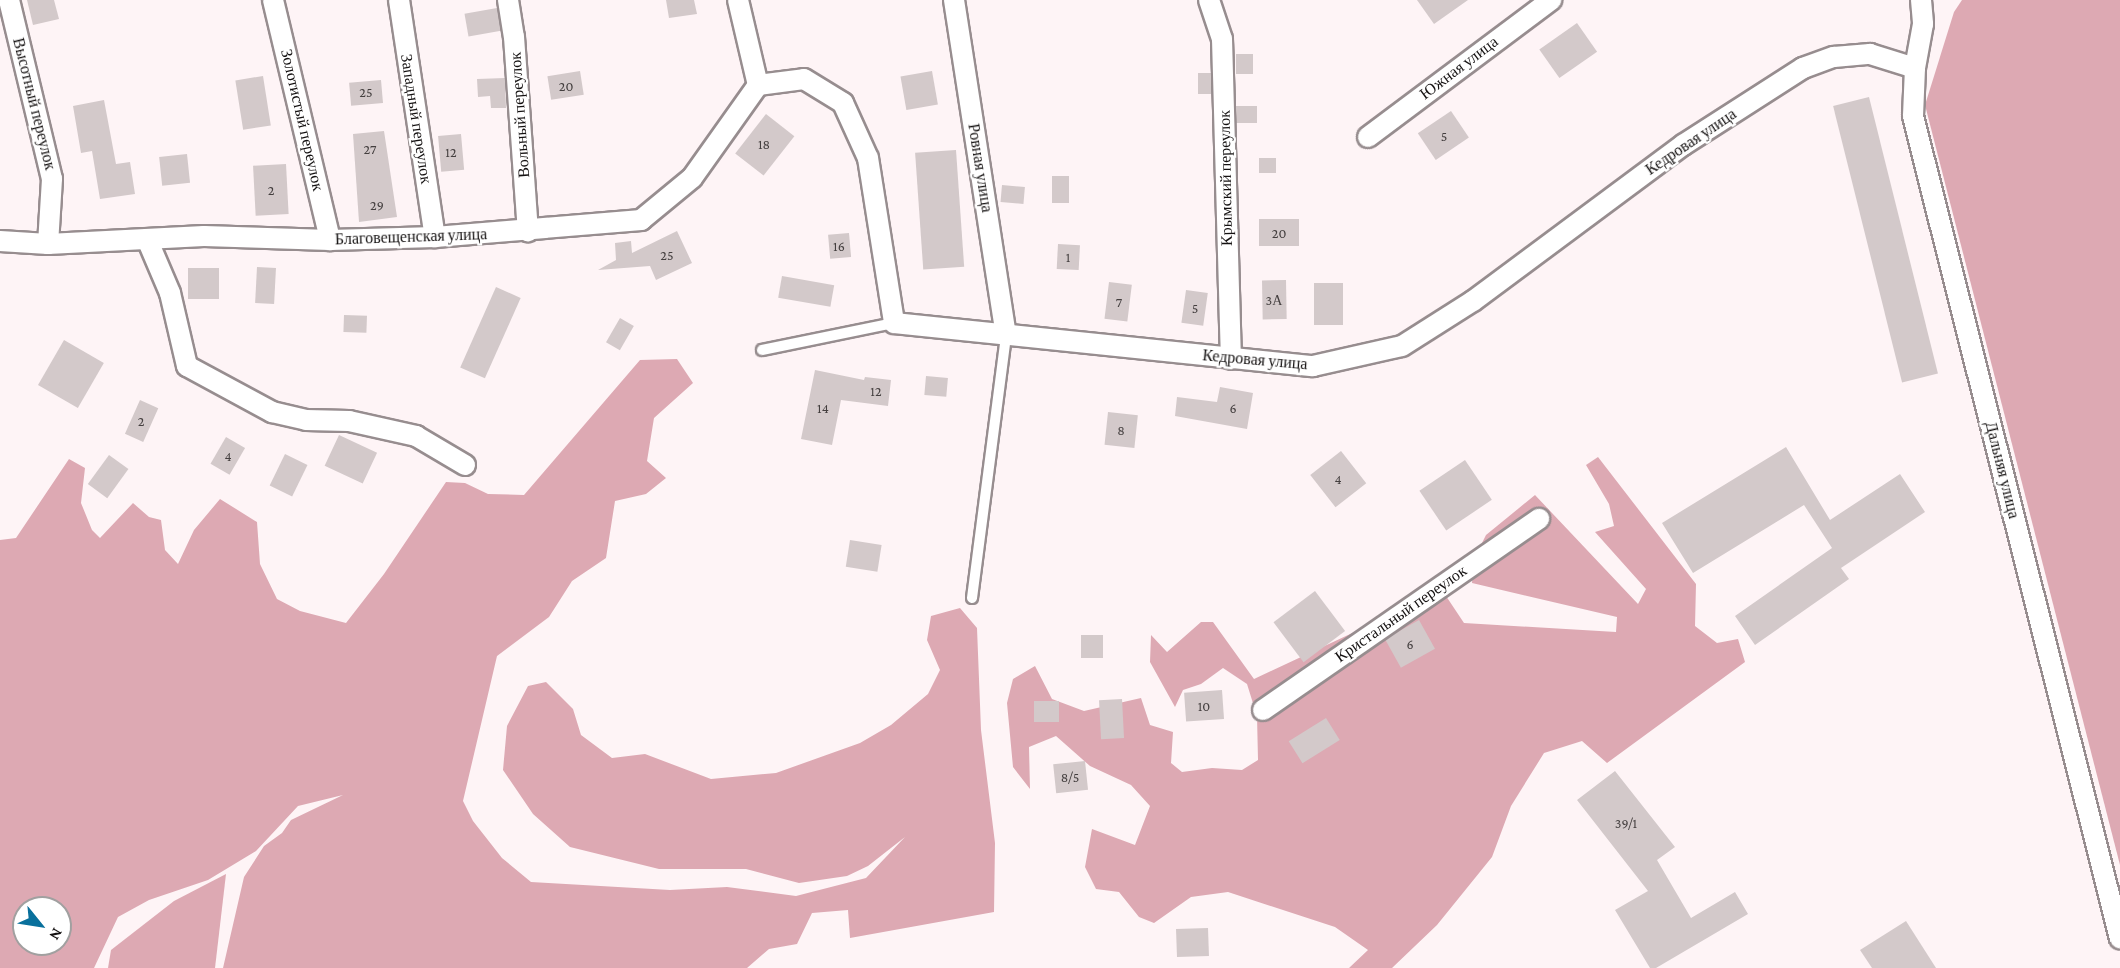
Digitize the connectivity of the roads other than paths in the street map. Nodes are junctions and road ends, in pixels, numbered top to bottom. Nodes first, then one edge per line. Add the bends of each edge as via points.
1 (9, 0) edge
2 (273, 0) edge
3 (399, 0) edge
4 (508, 0) edge
5 (738, 0) edge
6 (954, 0) edge
7 (1209, 0) edge
8 (1551, 0) edge
9 (1921, 0) edge
10 (1915, 68) junction
11 (758, 85) junction
12 (1368, 137) dead end
13 (528, 231) junction
14 (435, 237) junction
15 (147, 239) junction
16 (330, 240) junction
17 (0, 242) edge
18 (48, 244) junction
19 (894, 323) junction
20 (1006, 336) junction
21 (762, 350) dead end
22 (1231, 359) junction
23 (465, 465) dead end
24 (1539, 519) dead end
25 (972, 598) dead end
26 (1263, 710) dead end
27 (2120, 938) edge

1 - 18 street, Высотный переулок via 52,179
2 - 16 street, Золотистый переулок
3 - 14 street, Западный переулок
4 - 13 street, Вольный переулок
5 - 11 street
6 - 20 street, Ровная улица
7 - 22 street, Крымский переулок via 1222,39
8 - 12 street, Южная улица
9 - 10 street, Дальняя улица via 1923,24
10 - 22 street, Кедровая улица via 1870,54 1834,57 1803,68 1683,145 1473,301 1402,346 1313,366
10 - 27 street, Дальняя улица via 1913,116
11 - 13 street, Благовещенская улица via 692,178 641,220
11 - 19 street via 804,79 843,103 868,158
13 - 14 street, Благовещенская улица
14 - 16 street, Благовещенская улица
15 - 16 street, Благовещенская улица via 204,236
15 - 18 street, Благовещенская улица
15 - 23 street via 170,293 187,366 272,412 306,420 349,421 416,436
17 - 18 street, Благовещенская улица
19 - 20 street, Кедровая улица
19 - 21 lane
20 - 22 street, Кедровая улица
20 - 25 lane
24 - 26 street, Кристальный переулок

